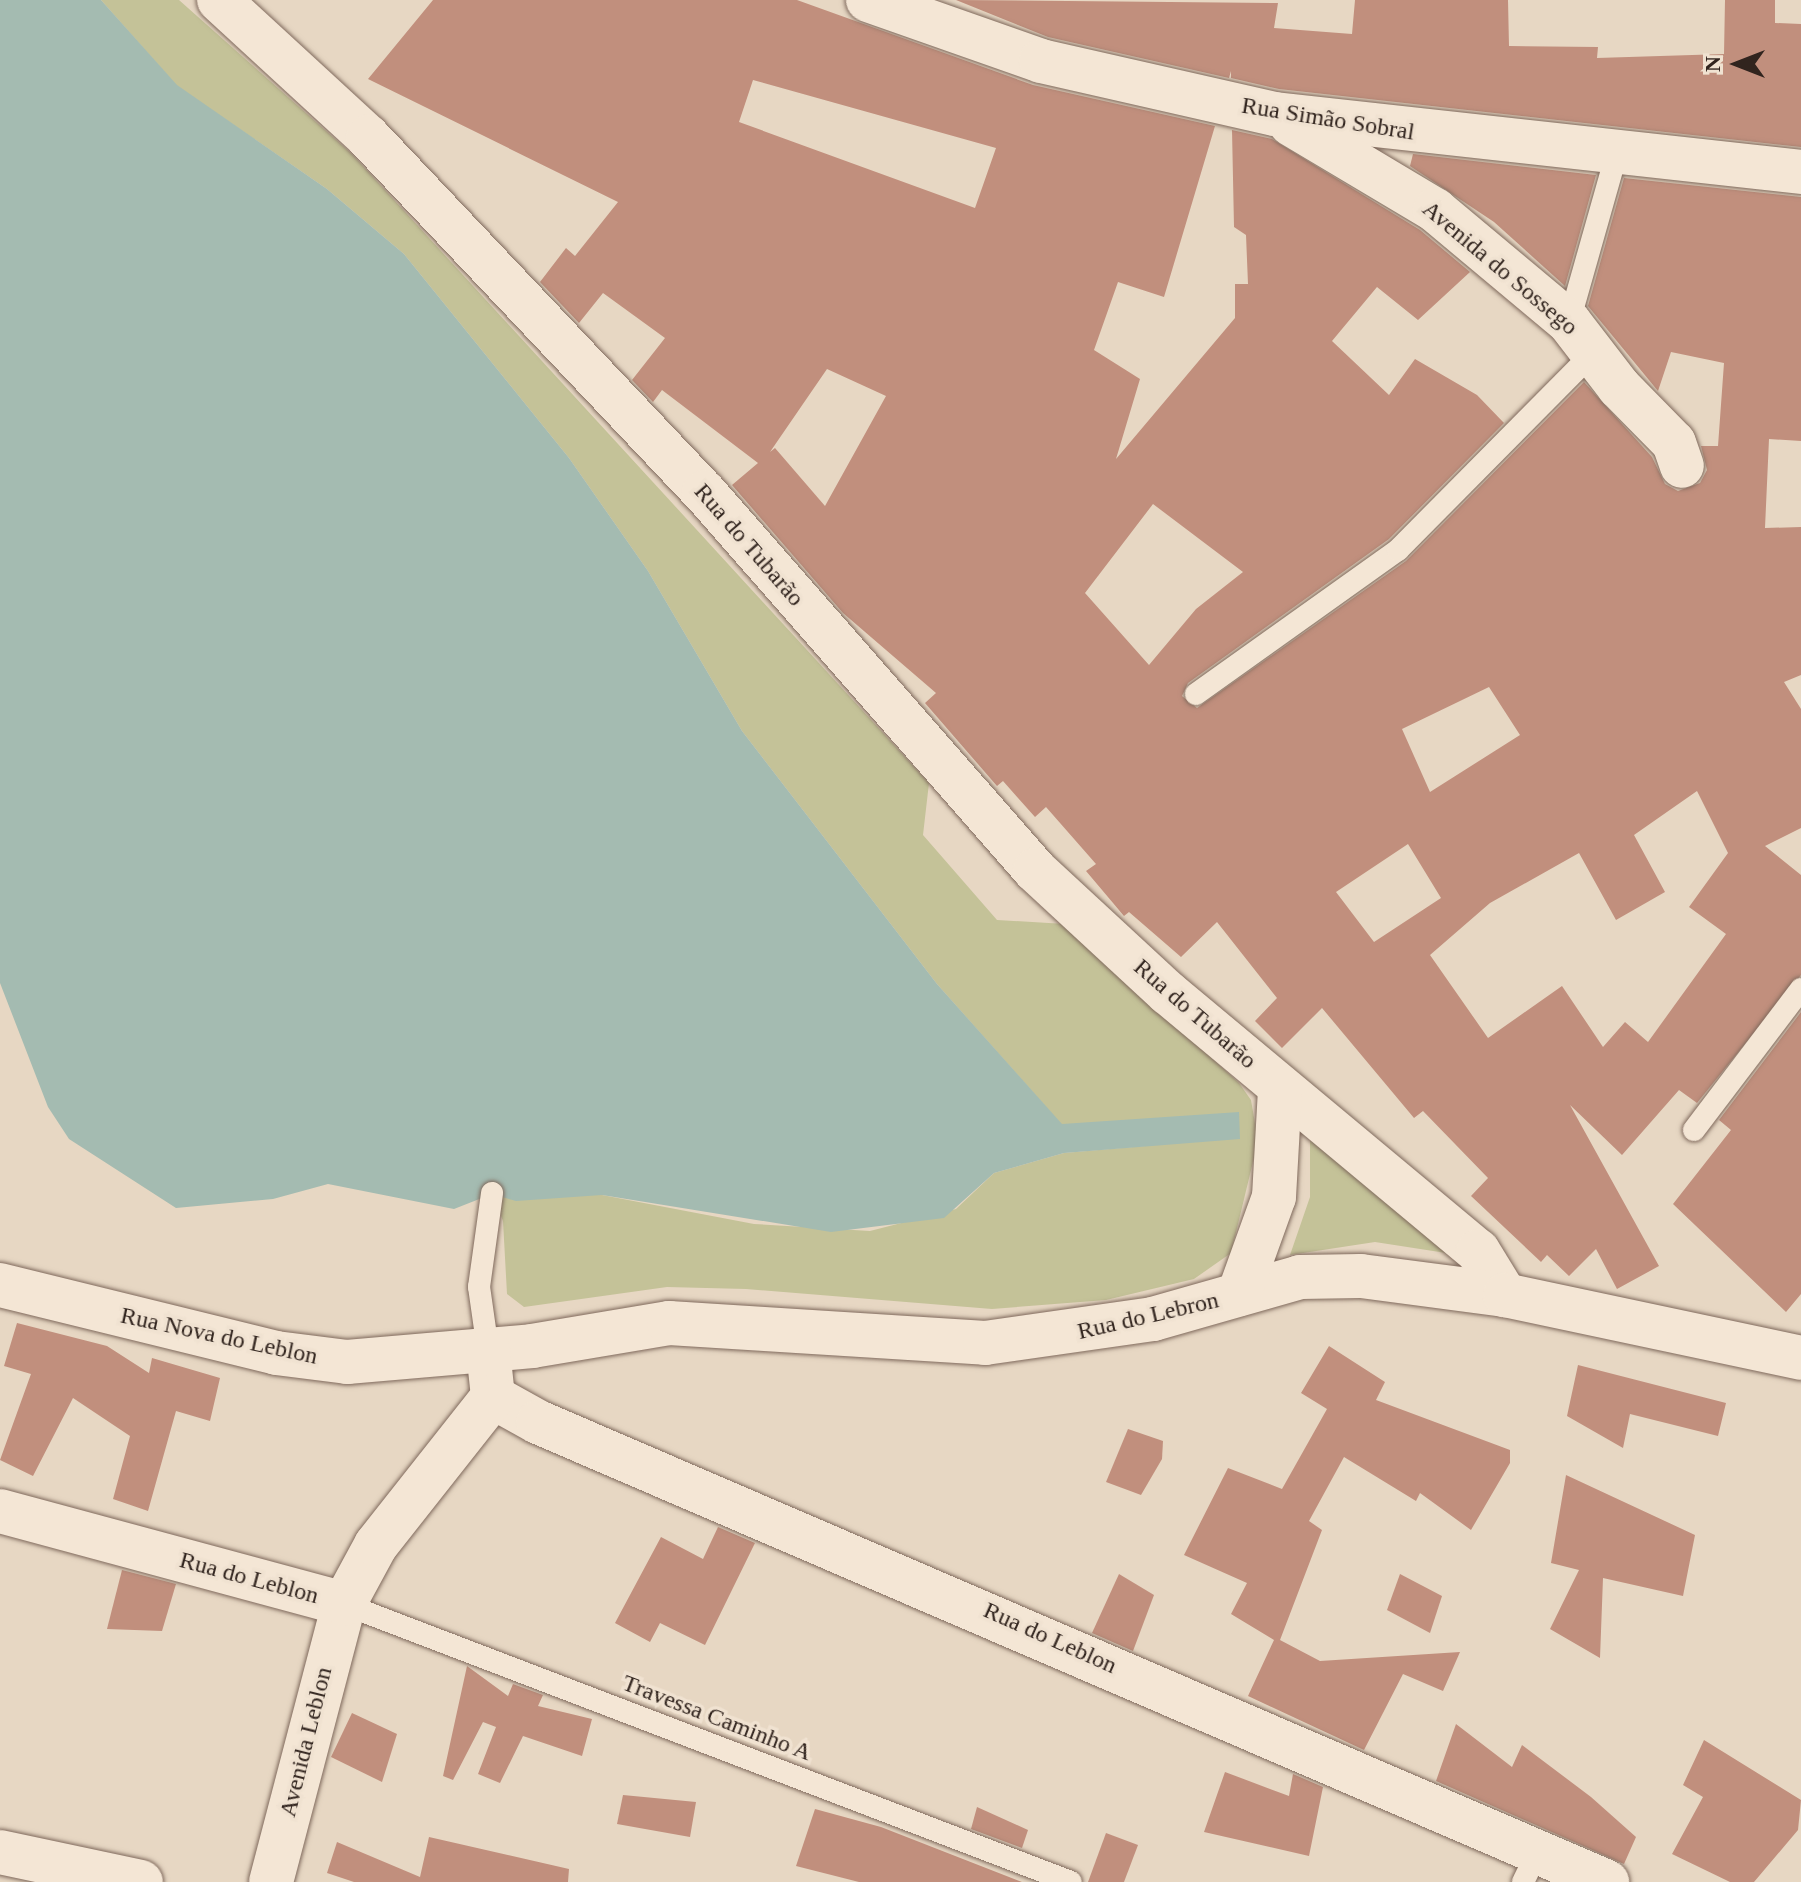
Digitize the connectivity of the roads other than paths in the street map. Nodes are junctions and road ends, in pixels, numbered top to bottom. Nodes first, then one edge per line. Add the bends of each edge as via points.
1 (219, 0) edge
2 (868, 0) edge
3 (1275, 114) junction
4 (1617, 152) junction
5 (1801, 172) edge
6 (1583, 336) junction
7 (1682, 466) dead end
8 (1196, 694) dead end
9 (1801, 989) edge
10 (1280, 1088) junction
11 (1694, 1130) dead end
12 (492, 1193) dead end
13 (0, 1285) edge
14 (1239, 1294) junction
15 (1505, 1295) junction
16 (488, 1350) junction
17 (1801, 1358) edge
18 (493, 1397) junction
19 (0, 1511) edge
20 (344, 1604) junction
21 (0, 1852) edge
22 (1530, 1868) edge
23 (141, 1882) edge
24 (271, 1882) edge
25 (1071, 1882) edge
26 (1607, 1882) edge

1 - 10 street, Rua do Tubarão via 368,137 704,492 1035,870
2 - 3 street, Rua Simão Sobral via 1041,61
3 - 4 street, Rua Simão Sobral
3 - 6 street, Avenida do Sossego via 1435,210
4 - 5 street, Rua Simão Sobral
4 - 6 lane
6 - 7 street, Avenida do Sossego via 1619,387 1674,443
6 - 8 lane via 1398,550
9 - 11 lane
10 - 14 street, Rua do Tubarão via 1274,1197
10 - 15 street, Rua do Tubarão via 1478,1251
12 - 16 lane via 479,1287
13 - 16 street, Rua Nova do Leblon via 276,1353 347,1362
14 - 15 street, Rua do Lebron via 1300,1277 1361,1276
14 - 16 street, Rua do Lebron via 1153,1319 985,1343 669,1323
15 - 17 street, Rua do Lebron
16 - 18 street
18 - 20 street, Rua do Leblon via 376,1545
18 - 22 street, Rua do Leblon
19 - 20 street, Rua do Leblon
20 - 24 street, Avenida Leblon
20 - 25 lane, Travessa Caminho A
21 - 23 street
22 - 26 street, Rua do Leblon

